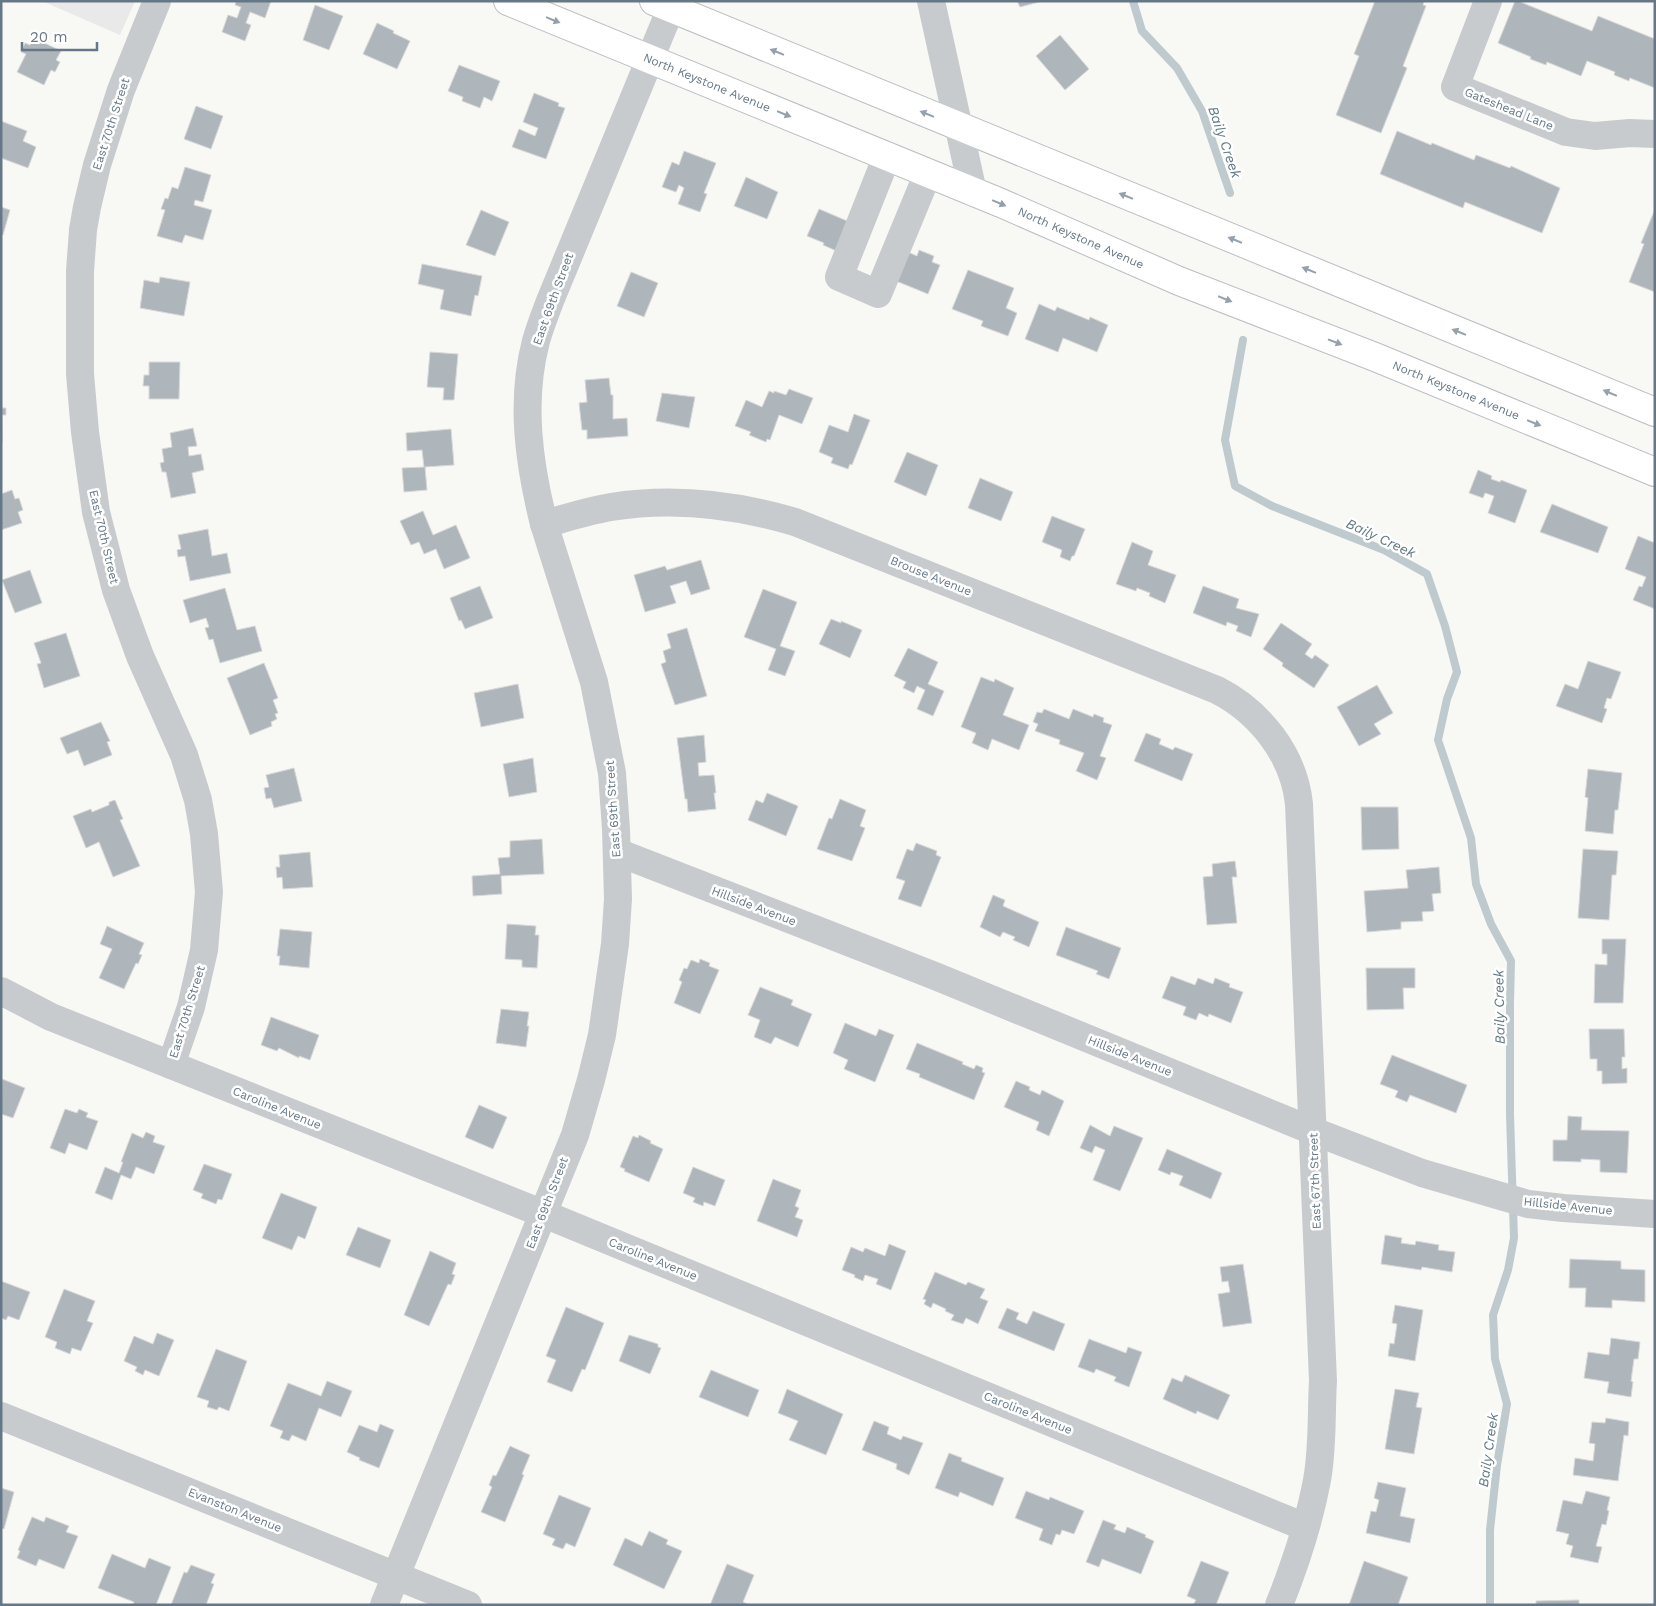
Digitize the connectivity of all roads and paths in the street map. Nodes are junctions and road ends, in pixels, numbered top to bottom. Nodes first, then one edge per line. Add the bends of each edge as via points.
1 (157, 1) edge
2 (508, 1) edge
3 (931, 1) edge
4 (1488, 1) edge
5 (662, 5) edge
6 (649, 59) junction
7 (960, 127) junction
8 (1655, 134) edge
9 (887, 156) junction
10 (928, 173) junction
11 (973, 192) junction
12 (866, 210) junction
13 (906, 227) junction
14 (1655, 412) edge
15 (1655, 472) edge
16 (544, 524) junction
17 (1283, 754) joint
18 (617, 852) junction
19 (1, 991) edge
20 (171, 1065) junction
21 (1313, 1131) junction
22 (544, 1214) junction
23 (1655, 1214) edge
24 (1, 1416) edge
25 (1306, 1527) junction
26 (396, 1576) junction
27 (384, 1605) edge
28 (468, 1605) edge
29 (1279, 1605) edge

1 - 20 street, East 70th Street via 121,90 86,207 80,265 80,374 96,512 116,590 140,656 184,755 198,800 204,834 209,892 204,950 191,1006
2 -> 6 main road, North Keystone Avenue
3 - 7 street
4 - 8 street, Gateshead Lane via 1455,87 1566,132 1595,136
5 - 6 street, East 69th Street
7 -> 5 main road
6 -> 9 main road, North Keystone Avenue
6 - 16 street, East 69th Street via 536,341 529,381 527,424
7 - 11 street
14 -> 7 main road
9 - 10 main road, North Keystone Avenue
9 - 12 street
10 - 11 main road, North Keystone Avenue
10 - 13 street
11 -> 15 main road, North Keystone Avenue via 1180,280
12 - 13 street
12 - 13 street via 839,277 878,294
16 - 17 street, Brouse Avenue via 612,507 682,502 751,510 795,522 1217,690 1249,710
16 - 18 street, East 69th Street via 594,682 611,767
17 - 21 street, East 67th Street via 1299,804
18 - 21 street, Hillside Avenue via 935,976
18 - 22 street, East 69th Street via 615,944 602,1035 575,1135
19 - 20 street, Caroline Avenue via 51,1017
20 - 22 street, Caroline Avenue
21 - 23 street, Hillside Avenue via 1422,1173 1528,1204
21 - 25 street, East 67th Street via 1323,1405 1317,1479
22 - 25 street, Caroline Avenue
22 - 26 street, East 69th Street
24 - 26 street, Evanston Avenue
25 - 29 street, East 67th Street
26 - 27 street, East 69th Street
26 - 28 street, Evanston Avenue

